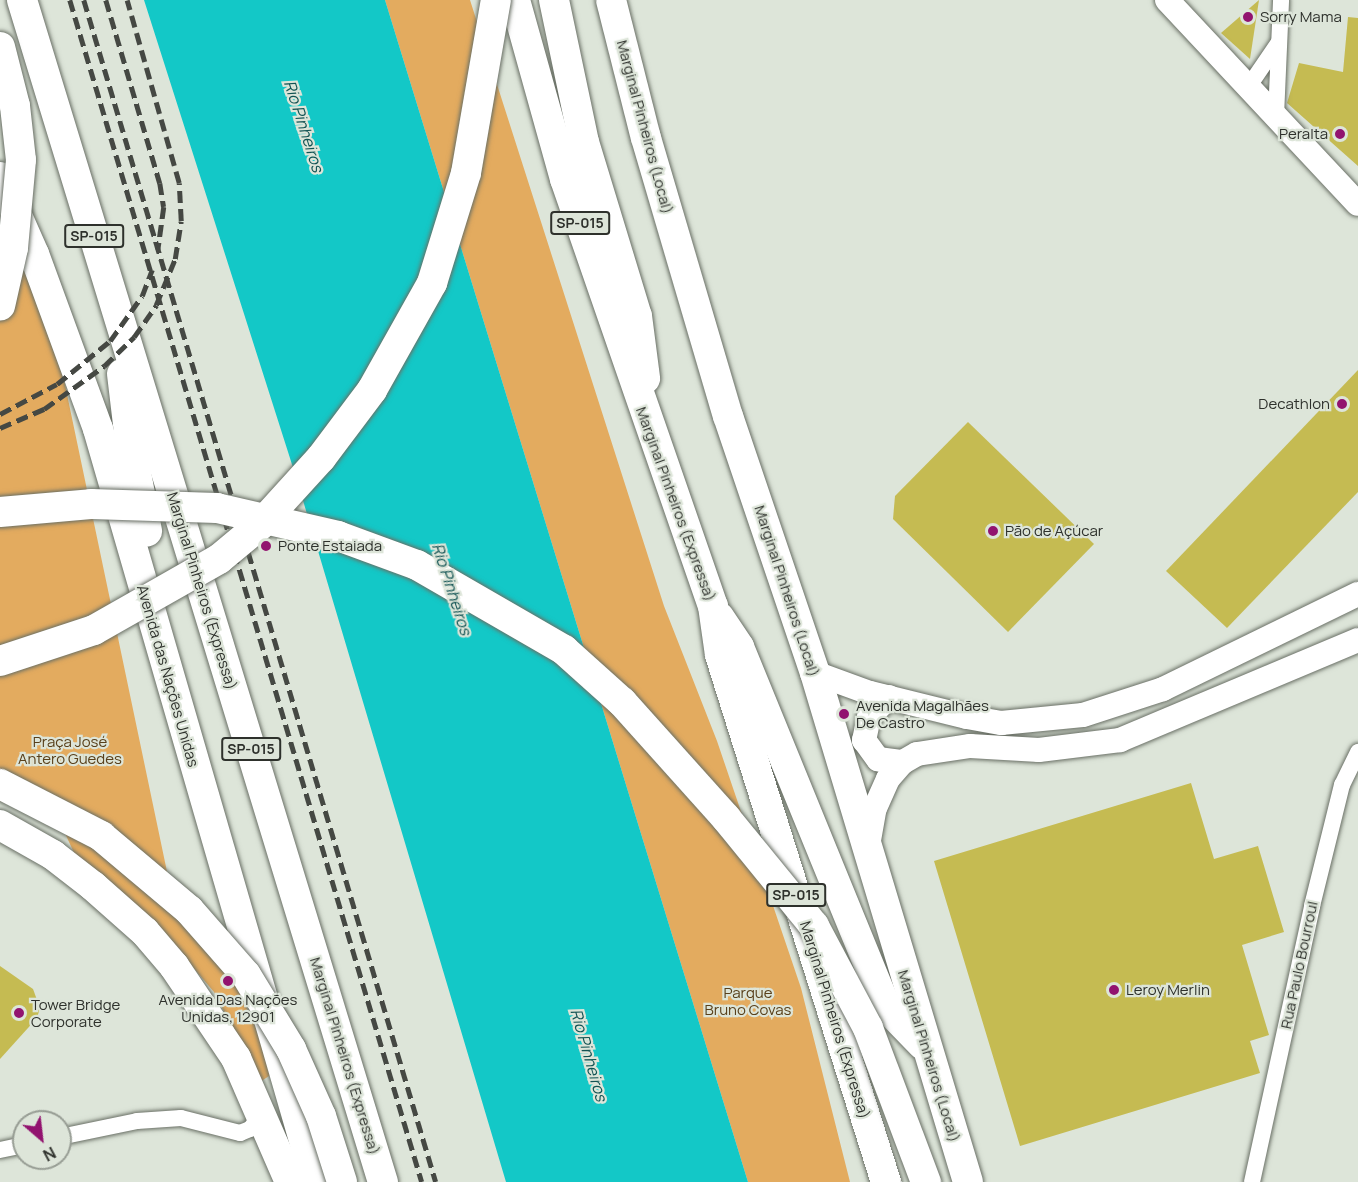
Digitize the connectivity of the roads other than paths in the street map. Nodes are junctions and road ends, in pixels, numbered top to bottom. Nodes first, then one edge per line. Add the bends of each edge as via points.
1 (22, 0) edge
2 (496, 0) edge
3 (515, 0) edge
4 (554, 0) edge
5 (611, 0) edge
6 (1167, 0) edge
7 (1281, 0) edge
8 (1279, 42) junction
9 (0, 47) edge
10 (1249, 86) junction
11 (1276, 116) junction
12 (0, 177) edge
13 (1358, 204) edge
14 (0, 306) edge
15 (117, 317) junction
16 (654, 443) junction
17 (0, 512) edge
18 (1358, 594) edge
19 (713, 606) junction
20 (1358, 640) edge
21 (0, 661) edge
22 (815, 673) junction
23 (889, 697) junction
24 (177, 706) junction
25 (1358, 752) edge
26 (903, 762) junction
27 (0, 784) edge
28 (0, 825) edge
29 (867, 846) junction
30 (924, 1047) junction
31 (263, 1113) junction
32 (72, 1135) edge
33 (290, 1182) edge
34 (316, 1182) edge
35 (342, 1182) edge
36 (383, 1182) edge
37 (886, 1182) edge
38 (926, 1182) edge
39 (968, 1182) edge
40 (1252, 1182) edge

1 - 15 highway, Marginal Pinheiros (Expressa) / SP-015
2 - 21 highway, bridge via 466,173 432,283 372,390 321,458 260,525 219,559 94,630
3 - 16 highway, Marginal Pinheiros (Expressa) / SP-015 via 565,178
4 - 16 highway via 584,141 637,316
5 - 22 highway, Marginal Pinheiros (Local) via 646,138 729,416
6 - 10 street
7 - 8 street
8 - 10 street
8 - 11 street
9 - 14 highway, bridge via 15,106 21,160 13,248
10 - 11 street
11 - 13 street
12 - 24 highway, Avenida das Nações Unidas via 34,254 98,429
15 - 24 highway via 128,430
15 - 36 highway, Marginal Pinheiros (Expressa) / SP-015
16 - 19 highway, Marginal Pinheiros (Expressa) / SP-015
17 - 38 highway, bridge via 91,504 217,508 338,536 417,565 500,609 564,650 630,711 726,818 814,926 868,1028
18 - 23 street via 1162,689 1083,716 1001,723
19 - 30 highway via 739,647 886,1007
19 - 37 highway, Marginal Pinheiros (Expressa) / SP-015 via 720,656
20 - 26 street via 1120,740 1039,750 970,746 937,749
22 - 23 street
22 - 29 highway, Marginal Pinheiros (Local)
23 - 26 street via 869,717 864,740 878,759
24 - 34 highway, Avenida das Nações Unidas
25 - 40 street, Rua Paulo Bourroul via 1342,785 1312,906
26 - 29 street via 883,787
27 - 35 highway, bridge via 101,836 189,910 246,975 291,1049 321,1116
28 - 31 highway via 53,855 145,932 174,966 236,1058
29 - 30 highway, Marginal Pinheiros (Local)
30 - 39 highway, Marginal Pinheiros (Local)
31 - 32 street via 250,1129 240,1133 181,1118 137,1121
31 - 33 highway

